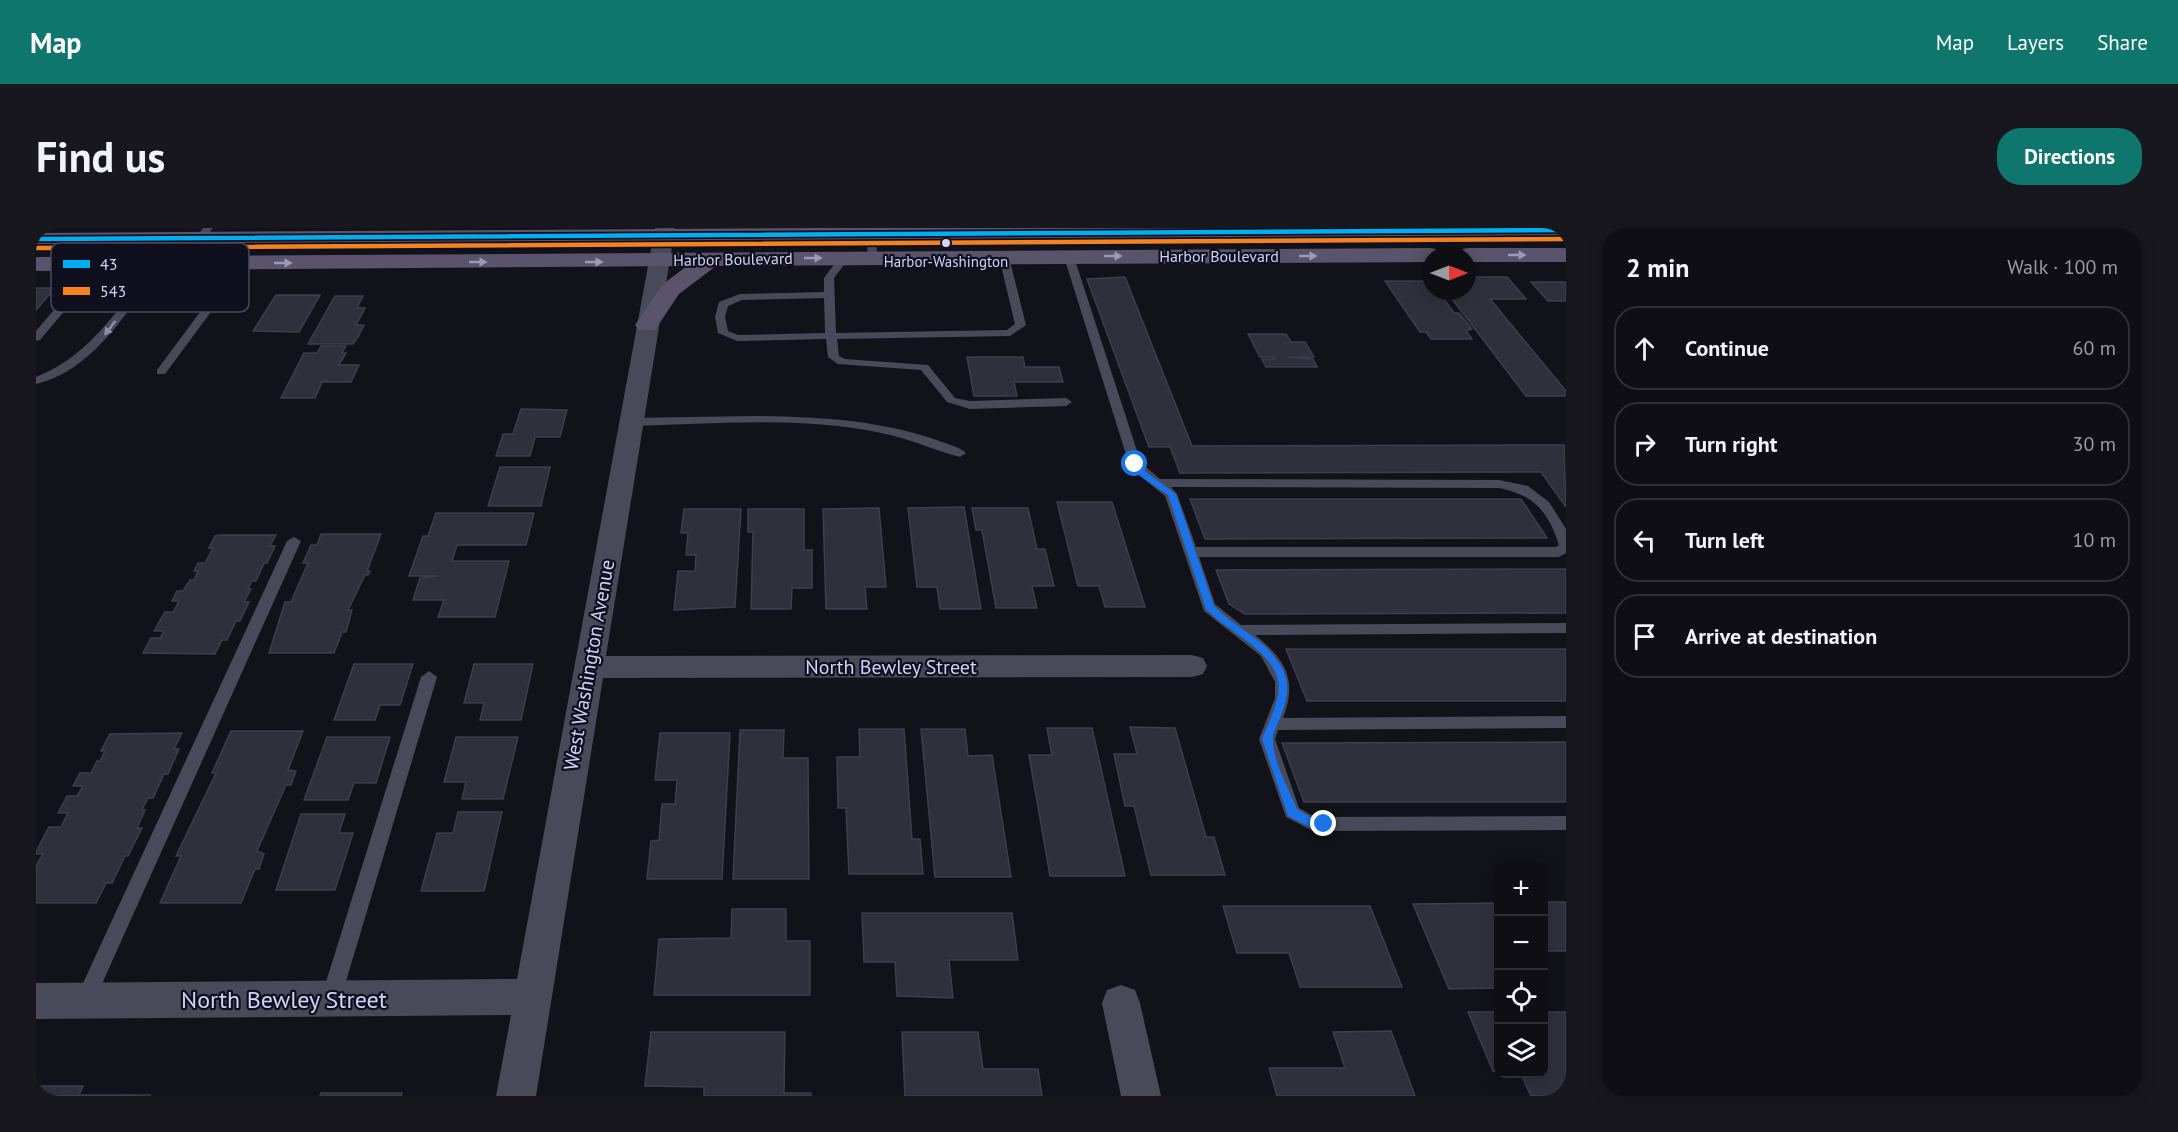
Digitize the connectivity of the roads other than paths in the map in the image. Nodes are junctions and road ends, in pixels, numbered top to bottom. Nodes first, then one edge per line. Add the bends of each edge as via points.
1 (1064, 230) edge
2 (1322, 230) edge
3 (1566, 230) edge
4 (664, 231) edge
5 (871, 231) edge
6 (204, 233) edge
7 (262, 234) edge
8 (36, 239) edge
9 (1422, 255) edge
10 (1476, 255) edge
11 (1566, 255) edge
12 (845, 257) junction
13 (873, 257) junction
14 (1004, 257) junction
15 (1069, 257) junction
16 (713, 258) junction
17 (658, 262) junction
18 (249, 263) edge
19 (829, 295) junction
20 (58, 312) edge
21 (122, 312) edge
22 (206, 312) edge
23 (647, 325) junction
24 (831, 336) junction
25 (36, 338) edge
26 (161, 372) dead end
27 (36, 381) edge
28 (1066, 402) dead end
29 (630, 422) junction
30 (960, 453) dead end
31 (1160, 483) junction
32 (294, 541) dead end
33 (1191, 552) junction
34 (1566, 628) edge
35 (1239, 630) junction
36 (1192, 666) dead end
37 (589, 668) junction
38 (429, 677) dead end
39 (1566, 722) edge
40 (1271, 724) junction
41 (1566, 823) edge
42 (533, 997) junction
43 (331, 998) junction
44 (85, 1000) junction
45 (36, 1001) edge
46 (1121, 1003) dead end
47 (516, 1096) edge
48 (1141, 1096) edge

1 - 2 main road, Harbor Boulevard
1 - 5 main road, Harbor Boulevard
2 - 3 main road, Harbor Boulevard
4 - 5 main road, Harbor Boulevard
4 - 7 main road, Harbor Boulevard
4 - 17 street, West Washington Avenue
5 - 13 lane
6 - 7 main road, Harbor Boulevard
6 - 8 main road, Harbor Boulevard
15 -> 9 main road, Harbor Boulevard
10 -> 11 main road
12 - 13 main road, Harbor Boulevard
16 -> 12 main road, Harbor Boulevard
12 - 19 lane via 829,278
13 - 14 main road, Harbor Boulevard
14 - 15 main road, Harbor Boulevard
14 - 24 lane via 1021,325 1010,333
15 - 31 lane via 1135,464 1143,474
16 - 17 main road, Harbor Boulevard
16 - 23 main road via 671,289
18 -> 17 main road, Harbor Boulevard
17 - 23 street, West Washington Avenue
19 - 24 lane
19 - 24 lane via 740,297 723,304 720,317 723,333 736,338
20 - 25 lane
21 -> 27 lane via 97,345 63,369
22 - 26 lane
23 - 29 street, West Washington Avenue
24 - 28 lane via 834,357 842,362 924,367 951,400 970,405
29 - 30 lane via 859,424 928,439
29 - 37 street, West Washington Avenue
31 - 33 lane via 1172,494
31 - 33 lane via 1499,484 1524,489 1538,498 1563,534 1566,546 1559,552
32 - 44 lane
33 - 35 lane via 1209,607
34 - 35 lane
35 - 40 lane via 1266,652 1283,682 1283,698
36 - 37 street, North Bewley Street
37 - 42 street, West Washington Avenue
38 - 43 lane
39 - 40 lane
40 - 41 lane via 1267,739 1289,805 1292,812 1312,824
42 - 43 street, North Bewley Street
42 - 47 street, West Washington Avenue
43 - 44 street, North Bewley Street
44 - 45 street, North Bewley Street
46 - 48 street

